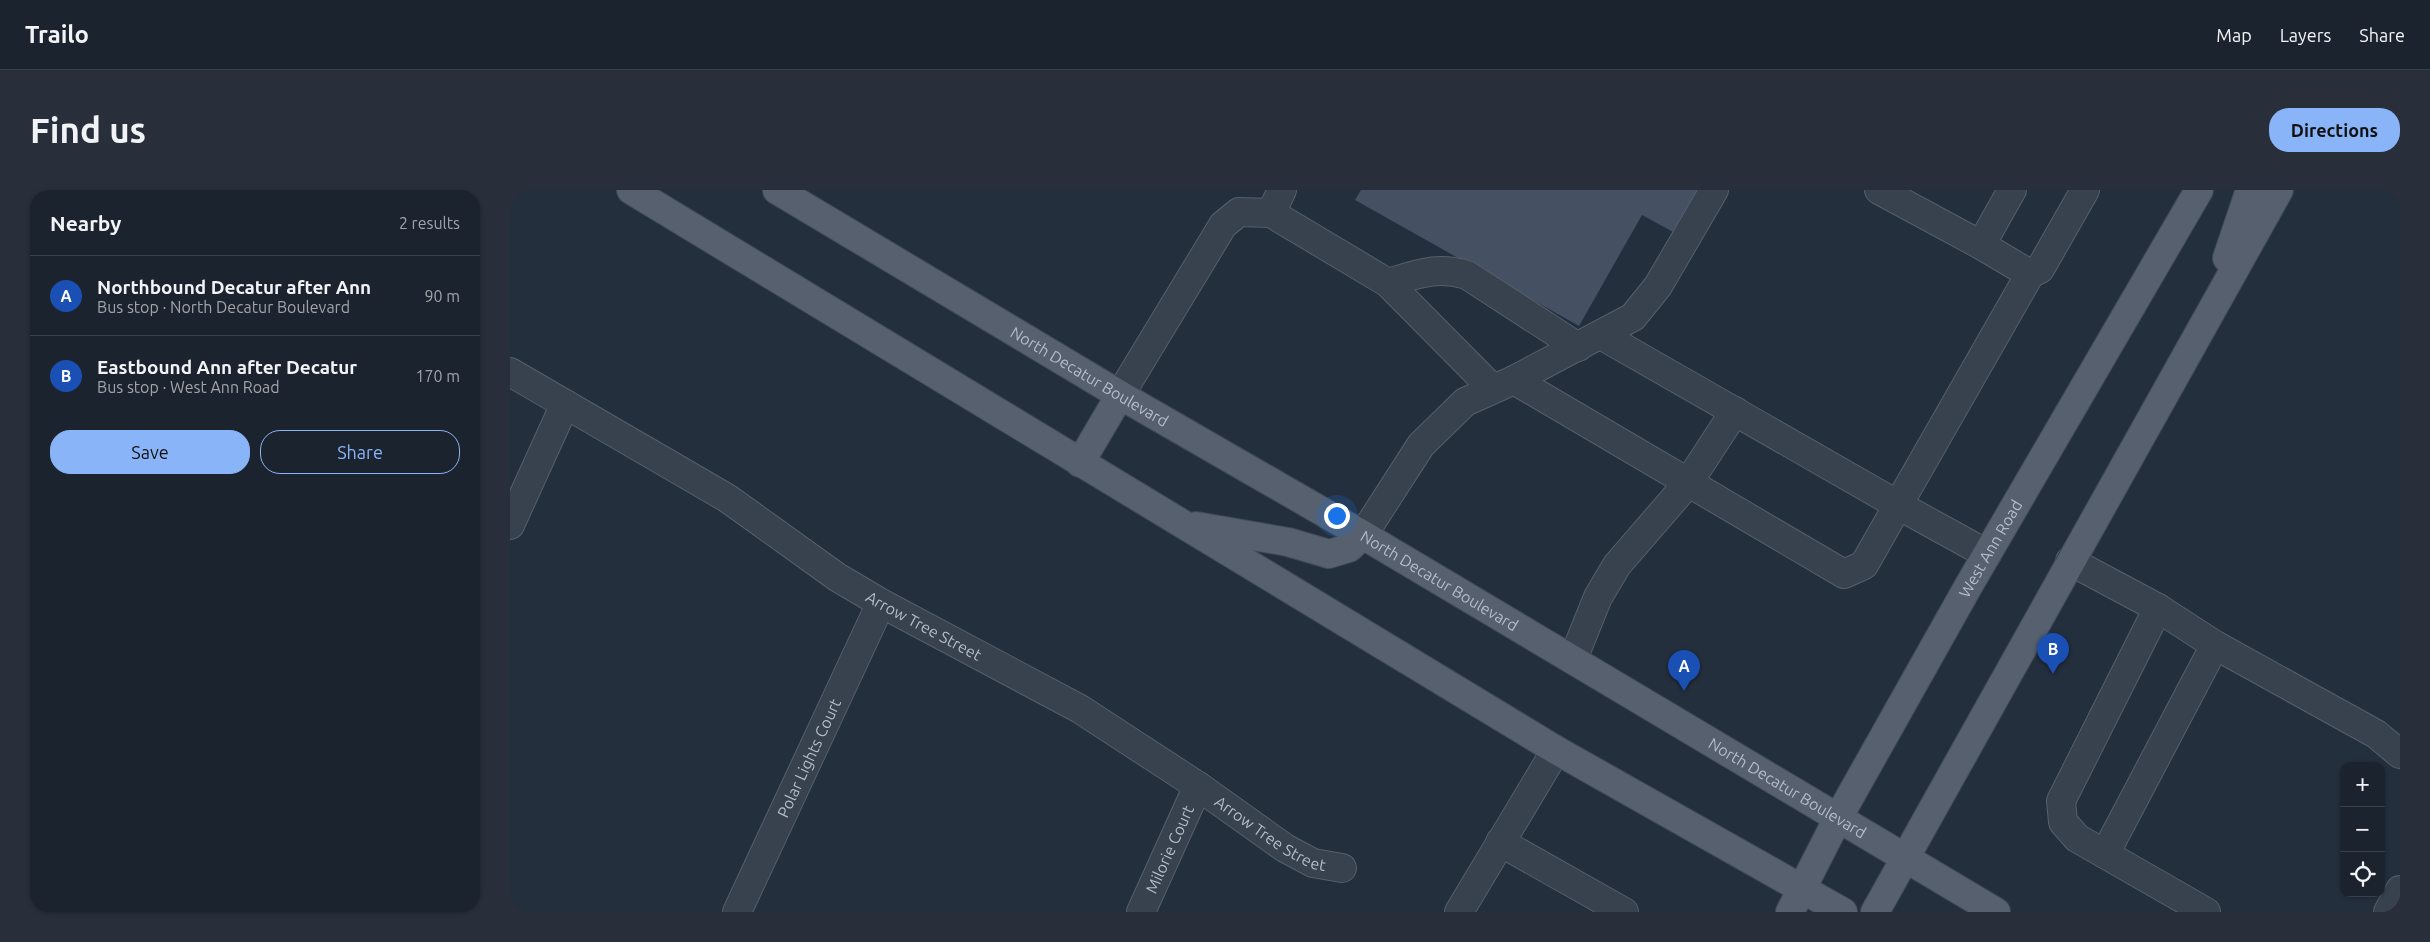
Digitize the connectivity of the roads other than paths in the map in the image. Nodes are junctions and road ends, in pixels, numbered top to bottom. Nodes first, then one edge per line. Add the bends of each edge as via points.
1 (631, 190) edge
2 (777, 190) edge
3 (1714, 190) edge
4 (1879, 190) edge
5 (2012, 190) edge
6 (2085, 190) edge
7 (2199, 190) edge
8 (2250, 190) edge
9 (2279, 190) edge
10 (1276, 201) edge
11 (1981, 245) junction
12 (2030, 274) junction
13 (1388, 283) junction
14 (2203, 328) junction
15 (1590, 341) junction
16 (510, 372) edge
17 (1504, 385) junction
18 (1120, 395) junction
19 (566, 404) junction
20 (1735, 411) junction
21 (1080, 463) junction
22 (1688, 483) junction
23 (1898, 505) junction
24 (1180, 523) junction
25 (510, 525) edge
26 (1363, 535) junction
27 (1987, 554) junction
28 (2070, 561) junction
29 (881, 603) junction
30 (2158, 608) junction
31 (2215, 645) junction
32 (1573, 659) junction
33 (1556, 750) junction
34 (2400, 754) edge
35 (1198, 786) junction
36 (1838, 818) junction
37 (1500, 842) junction
38 (2104, 854) junction
39 (1905, 858) junction
40 (1342, 868) dead end
41 (1801, 888) junction
42 (2400, 890) edge
43 (737, 912) edge
44 (1141, 912) edge
45 (1458, 912) edge
46 (1624, 912) edge
47 (1790, 912) edge
48 (1843, 912) edge
49 (1875, 912) edge
50 (1996, 912) edge
51 (2206, 912) edge
52 (2388, 912) edge

1 - 21 main road
2 - 18 main road, North Decatur Boulevard
3 - 15 street via 1658,286 1633,317
4 - 11 street
5 - 11 street
6 - 12 street via 2040,269
7 - 27 main road, West Ann Road
8 - 14 main road
9 - 14 main road
10 - 13 street
10 - 18 street via 1239,212 1223,225
11 - 12 street
12 - 23 street
13 - 15 street via 1427,271 1449,270 1467,275
13 - 17 street
14 - 28 main road
15 - 17 street
15 - 20 street
16 - 19 street, Arrow Tree Street
17 - 22 street
17 - 26 street via 1465,402 1421,445
18 - 21 main road
18 - 26 main road, North Decatur Boulevard
19 - 25 street
19 - 29 street, Arrow Tree Street via 728,498 837,577
20 - 22 street
20 - 23 street
21 - 24 main road
22 - 23 street via 1844,574 1864,565
22 - 32 street via 1617,565 1598,597
23 - 27 street
24 - 26 main road via 1288,542 1329,554 1349,548
24 - 33 main road
26 - 32 main road, North Decatur Boulevard
27 - 36 main road, West Ann Road
28 - 30 street
28 - 39 main road
29 - 35 street, Arrow Tree Street via 1080,709
29 - 43 street, Polar Lights Court
30 - 31 street
30 - 38 street via 2061,801 2063,822 2077,838
31 - 34 street via 2376,734
31 - 38 street
32 - 36 main road, North Decatur Boulevard
33 - 37 street
33 - 41 main road
35 - 40 street, Arrow Tree Street via 1285,848 1313,863
35 - 44 street, Milorie Court
36 - 39 main road, North Decatur Boulevard
36 - 41 main road, West Ann Road
37 - 45 street
37 - 46 street
38 - 51 street
39 - 49 main road
39 - 50 main road, North Decatur Boulevard
41 - 47 main road, West Ann Road
41 - 48 main road
42 - 52 street

